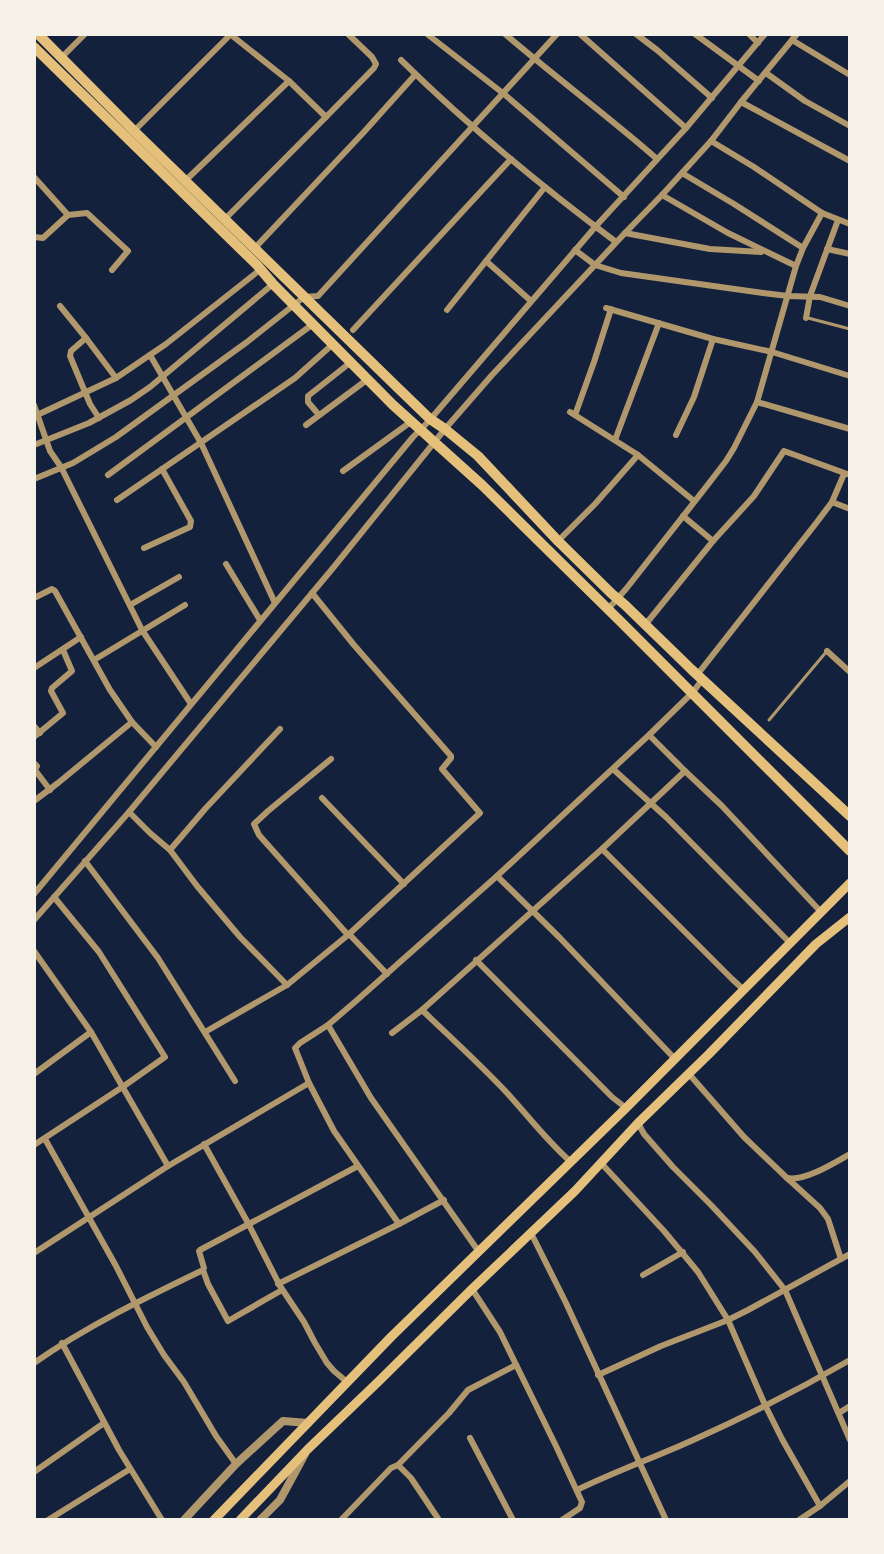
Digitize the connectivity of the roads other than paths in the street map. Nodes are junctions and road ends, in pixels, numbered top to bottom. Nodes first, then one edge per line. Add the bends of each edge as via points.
1 (38, 34) edge
2 (85, 34) edge
3 (348, 34) edge
4 (428, 34) edge
5 (505, 34) edge
6 (558, 34) edge
7 (580, 34) edge
8 (636, 34) edge
9 (695, 34) edge
10 (749, 34) edge
11 (765, 34) edge
12 (230, 35) edge
13 (795, 37) edge
14 (758, 43) junction
15 (34, 47) edge
16 (62, 57) junction
17 (400, 60) dead end
18 (535, 60) junction
19 (744, 70) junction
20 (766, 73) junction
21 (415, 75) junction
22 (849, 75) edge
23 (288, 81) junction
24 (759, 81) junction
25 (504, 94) junction
26 (712, 98) junction
27 (741, 102) junction
28 (326, 117) junction
29 (849, 126) edge
30 (474, 127) junction
31 (686, 128) junction
32 (134, 131) junction
33 (711, 141) junction
34 (511, 159) junction
35 (657, 159) junction
36 (849, 161) edge
37 (682, 173) junction
38 (34, 177) edge
39 (185, 181) junction
40 (545, 187) junction
41 (662, 195) junction
42 (624, 196) junction
43 (822, 213) junction
44 (68, 215) junction
45 (225, 219) junction
46 (838, 220) junction
47 (849, 224) edge
48 (596, 226) junction
49 (625, 232) junction
50 (34, 237) edge
51 (616, 242) junction
52 (254, 249) junction
53 (803, 249) junction
54 (828, 249) junction
55 (575, 250) junction
56 (765, 252) junction
57 (849, 254) edge
58 (486, 261) junction
59 (595, 265) junction
60 (796, 266) junction
61 (261, 269) junction
62 (112, 270) dead end
63 (273, 284) junction
64 (788, 296) junction
65 (810, 296) junction
66 (304, 297) junction
67 (531, 301) junction
68 (295, 305) junction
69 (60, 306) dead end
70 (849, 306) edge
71 (447, 310) dead end
72 (806, 318) joint
73 (659, 323) junction
74 (314, 324) junction
75 (849, 329) edge
76 (353, 330) dead end
77 (86, 338) junction
78 (713, 339) junction
79 (333, 344) junction
80 (772, 352) junction
81 (150, 355) junction
82 (351, 362) junction
83 (849, 375) edge
84 (162, 376) junction
85 (116, 378) junction
86 (369, 380) junction
87 (85, 392) junction
88 (173, 395) junction
89 (757, 402) junction
90 (34, 405) edge
91 (318, 415) junction
92 (36, 416) edge
93 (99, 418) junction
94 (187, 418) junction
95 (430, 419) junction
96 (412, 421) junction
97 (306, 425) dead end
98 (445, 429) junction
99 (849, 429) edge
100 (417, 433) junction
101 (676, 435) dead end
102 (47, 440) junction
103 (615, 440) junction
104 (201, 443) junction
105 (436, 443) junction
106 (34, 445) edge
107 (639, 455) junction
108 (61, 467) junction
109 (162, 469) junction
110 (343, 471) dead end
111 (847, 474) edge
112 (108, 475) dead end
113 (34, 479) edge
114 (117, 500) dead end
115 (694, 501) junction
116 (832, 502) junction
117 (849, 509) edge
118 (683, 516) junction
119 (558, 541) junction
120 (713, 541) junction
121 (144, 548) dead end
122 (226, 564) dead end
123 (179, 577) dead end
124 (312, 593) junction
125 (34, 598) edge
126 (617, 598) junction
127 (275, 603) junction
128 (130, 605) junction
129 (185, 605) dead end
130 (608, 609) junction
131 (260, 620) junction
132 (645, 624) junction
133 (142, 630) junction
134 (81, 637) junction
135 (63, 650) junction
136 (827, 651) joint
137 (94, 660) junction
138 (34, 668) edge
139 (849, 672) edge
140 (700, 677) junction
141 (693, 692) junction
142 (191, 704) junction
143 (769, 720) dead end
144 (132, 722) junction
145 (34, 726) edge
146 (280, 729) dead end
147 (37, 735) edge
148 (649, 735) junction
149 (156, 747) junction
150 (331, 759) dead end
151 (34, 763) edge
152 (613, 769) junction
153 (685, 771) junction
154 (50, 790) junction
155 (322, 798) dead end
156 (34, 801) edge
157 (651, 803) junction
158 (129, 812) junction
159 (849, 816) edge
160 (602, 849) junction
161 (170, 850) junction
162 (849, 851) edge
163 (85, 861) junction
164 (497, 876) junction
165 (849, 883) edge
166 (404, 884) junction
167 (34, 894) edge
168 (54, 897) junction
169 (533, 911) junction
170 (821, 912) junction
171 (849, 917) edge
172 (34, 920) edge
173 (348, 935) junction
174 (790, 943) junction
175 (34, 951) edge
176 (476, 960) junction
177 (387, 974) junction
178 (287, 985) junction
179 (744, 990) junction
180 (422, 1010) junction
181 (328, 1024) junction
182 (91, 1032) junction
183 (205, 1032) junction
184 (392, 1033) dead end
185 (675, 1059) junction
186 (34, 1074) edge
187 (690, 1074) junction
188 (234, 1081) dead end
189 (309, 1083) junction
190 (124, 1086) junction
191 (626, 1108) junction
192 (638, 1123) junction
193 (45, 1138) junction
194 (204, 1144) junction
195 (34, 1145) edge
196 (586, 1147) junction
197 (849, 1154) edge
198 (571, 1162) junction
199 (601, 1163) junction
200 (168, 1166) junction
201 (358, 1166) junction
202 (787, 1178) junction
203 (444, 1200) junction
204 (88, 1217) junction
205 (248, 1223) junction
206 (399, 1224) junction
207 (531, 1233) junction
208 (480, 1252) junction
209 (683, 1252) junction
210 (34, 1253) edge
211 (849, 1254) edge
212 (841, 1259) junction
213 (203, 1270) junction
214 (643, 1275) dead end
215 (280, 1287) junction
216 (472, 1289) junction
217 (785, 1290) junction
218 (135, 1304) junction
219 (728, 1320) junction
220 (62, 1343) junction
221 (849, 1360) edge
222 (34, 1363) edge
223 (516, 1365) junction
224 (598, 1375) junction
225 (822, 1376) junction
226 (347, 1382) junction
227 (765, 1405) junction
228 (849, 1406) edge
229 (839, 1413) junction
230 (104, 1423) junction
231 (308, 1424) junction
232 (470, 1438) dead end
233 (849, 1440) edge
234 (308, 1449) junction
235 (639, 1463) junction
236 (236, 1464) junction
237 (398, 1465) junction
238 (130, 1469) junction
239 (34, 1472) edge
240 (849, 1481) edge
241 (577, 1490) junction
242 (820, 1506) junction
243 (48, 1520) edge
244 (162, 1520) edge
245 (184, 1520) edge
246 (214, 1520) edge
247 (240, 1520) edge
248 (260, 1520) edge
249 (341, 1520) edge
250 (439, 1520) edge
251 (513, 1520) edge
252 (562, 1520) edge
253 (666, 1520) edge
254 (800, 1520) edge

1 - 16 highway
2 - 16 street
3 - 28 street via 372,57 374,68
4 - 25 street
5 - 18 street
6 - 18 street
7 - 31 street
8 - 26 street
9 - 19 street
10 - 14 street
11 - 14 street
12 - 23 street
12 - 32 street
13 - 20 street
13 - 22 street
14 - 19 street
15 - 61 highway
16 - 32 highway
17 - 21 street
18 - 25 street
18 - 35 street
19 - 24 street
19 - 26 street
20 - 24 street
20 - 29 street via 804,101
21 - 30 street
21 - 52 street
23 - 28 street
23 - 39 street
24 - 27 street
25 - 30 street
25 - 42 street
26 - 31 street
27 - 33 street
27 - 36 street
28 - 45 street
30 - 34 street
30 - 66 street via 318,296
31 - 35 street
32 - 39 highway
33 - 37 street
33 - 43 street
34 - 40 street
34 - 76 street
35 - 42 street
37 - 41 street
37 - 53 street
38 - 44 street
39 - 45 highway
40 - 48 street
40 - 58 street
41 - 49 street
41 - 56 street
42 - 48 street
43 - 46 street
43 - 53 street
44 - 50 street via 43,238
44 - 62 street via 87,213 127,249
45 - 52 highway
46 - 47 street
46 - 54 street
48 - 51 street
48 - 55 street
49 - 51 street
49 - 56 street via 710,249
51 - 59 street
52 - 66 highway
53 - 60 street
54 - 57 street
54 - 65 street
55 - 59 street
55 - 67 street
56 - 60 street
58 - 67 street
58 - 71 street
59 - 64 street via 621,273
59 - 98 street
60 - 64 street
61 - 63 highway
61 - 81 street
63 - 68 highway
63 - 84 street
64 - 65 street
64 - 80 street
65 - 70 street
65 - 72 street
66 - 68 street
66 - 95 highway
67 - 95 street
68 - 74 highway
68 - 88 street
69 - 77 street
72 - 75 lane
73 - 78 street
73 - 103 street
73 - 103 street via 608,308 594,363 573,413
74 - 79 highway
74 - 94 street
77 - 85 street
77 - 87 street via 69,354
78 - 80 street
78 - 101 street via 694,397
79 - 82 highway
79 - 104 street via 294,378
80 - 83 street
80 - 89 street
81 - 84 street
81 - 85 street
82 - 86 highway
82 - 91 street via 308,396
84 - 88 street
84 - 93 street
85 - 87 street
86 - 91 street
86 - 96 highway
87 - 92 street
87 - 93 street
88 - 94 street
88 - 108 street via 116,437
89 - 99 street
89 - 115 street via 726,461
90 - 92 street
91 - 97 street
92 - 102 street
93 - 102 street
94 - 104 street
94 - 112 street
95 - 98 highway
95 - 100 street
96 - 100 highway
96 - 110 street
98 - 105 street
98 - 119 highway via 478,456
100 - 105 highway
100 - 127 street
102 - 106 street
102 - 108 street
103 - 107 street
104 - 109 street
104 - 127 street
105 - 124 street
105 - 130 highway
107 - 115 street
107 - 119 street
108 - 113 street
108 - 128 street
109 - 114 street
109 - 121 street via 191,525
111 - 116 street
111 - 120 street via 784,451 753,497
115 - 118 street
116 - 117 street
116 - 140 street
118 - 120 street
118 - 126 street
119 - 126 highway
120 - 132 street
122 - 131 street
123 - 128 street
124 - 158 street
124 - 166 street via 451,756 442,770 480,813
125 - 134 street via 54,590
126 - 130 street
126 - 132 highway
127 - 131 street
128 - 133 street
129 - 133 street
130 - 141 highway
131 - 142 street
132 - 140 highway
133 - 137 street
133 - 142 street
134 - 135 street
134 - 137 street
135 - 138 street
135 - 147 street via 72,671 51,691 63,713
136 - 139 street
136 - 143 lane
137 - 144 street
140 - 141 street
140 - 159 highway
141 - 148 street
141 - 162 highway
142 - 149 street
144 - 149 street
144 - 154 street
145 - 147 street
146 - 161 street
148 - 152 street
148 - 153 street
149 - 167 street
150 - 173 street via 254,824 259,835
151 - 154 street
152 - 157 street
152 - 164 street
153 - 157 street
153 - 170 street
154 - 156 street
155 - 166 street
157 - 160 street
157 - 174 street
158 - 161 street
158 - 163 street
160 - 169 street
160 - 179 street
161 - 178 street via 240,937
163 - 168 street
163 - 183 street via 146,940
164 - 169 street
164 - 177 street
165 - 170 main road
166 - 173 street
168 - 172 street
168 - 190 street via 104,960 165,1057
169 - 176 street
169 - 185 street
170 - 174 main road
171 - 187 main road via 816,944
173 - 177 street
173 - 178 street
174 - 179 main road
175 - 182 street
176 - 180 street
176 - 191 street
177 - 181 street
178 - 183 street
179 - 185 main road
180 - 184 street
180 - 198 street via 496,1081
181 - 189 street via 295,1048
181 - 203 street via 371,1098
182 - 186 street
182 - 190 street
183 - 188 street
185 - 191 main road
187 - 192 main road
187 - 202 street via 744,1137
189 - 194 street
189 - 201 street
190 - 193 street
190 - 200 street
191 - 196 main road
192 - 199 main road
192 - 217 street
193 - 195 street
193 - 204 street
194 - 200 street
194 - 205 street
196 - 198 main road
196 - 199 main road
197 - 202 street via 805,1176
198 - 208 main road
199 - 207 main road
199 - 209 street
200 - 204 street
201 - 205 street
201 - 206 street
202 - 212 street via 828,1219
203 - 206 street
203 - 208 street
204 - 210 street
204 - 218 street
205 - 213 street via 199,1250
205 - 215 street
206 - 215 street
207 - 216 main road
207 - 224 street
208 - 226 main road
209 - 214 street
209 - 219 street
211 - 212 street
212 - 217 street
213 - 215 street via 228,1321
213 - 218 street
215 - 226 street via 327,1363
216 - 223 street
216 - 234 main road
217 - 219 street
217 - 225 street
218 - 220 street
218 - 236 street
219 - 224 street
219 - 227 street
220 - 222 street
220 - 230 street
221 - 225 street
223 - 237 street via 468,1390
223 - 241 street
224 - 235 street
225 - 227 street
225 - 229 street
226 - 231 main road
227 - 235 street
227 - 242 street
228 - 229 street
229 - 233 street
230 - 238 street
230 - 239 street
231 - 236 street via 283,1421
231 - 246 main road
232 - 251 street
234 - 247 main road
234 - 248 street via 280,1500
235 - 241 street
235 - 253 street
236 - 245 street
237 - 249 street
237 - 250 street
238 - 243 street
238 - 244 street
240 - 242 street
241 - 252 street via 582,1505
242 - 254 street

